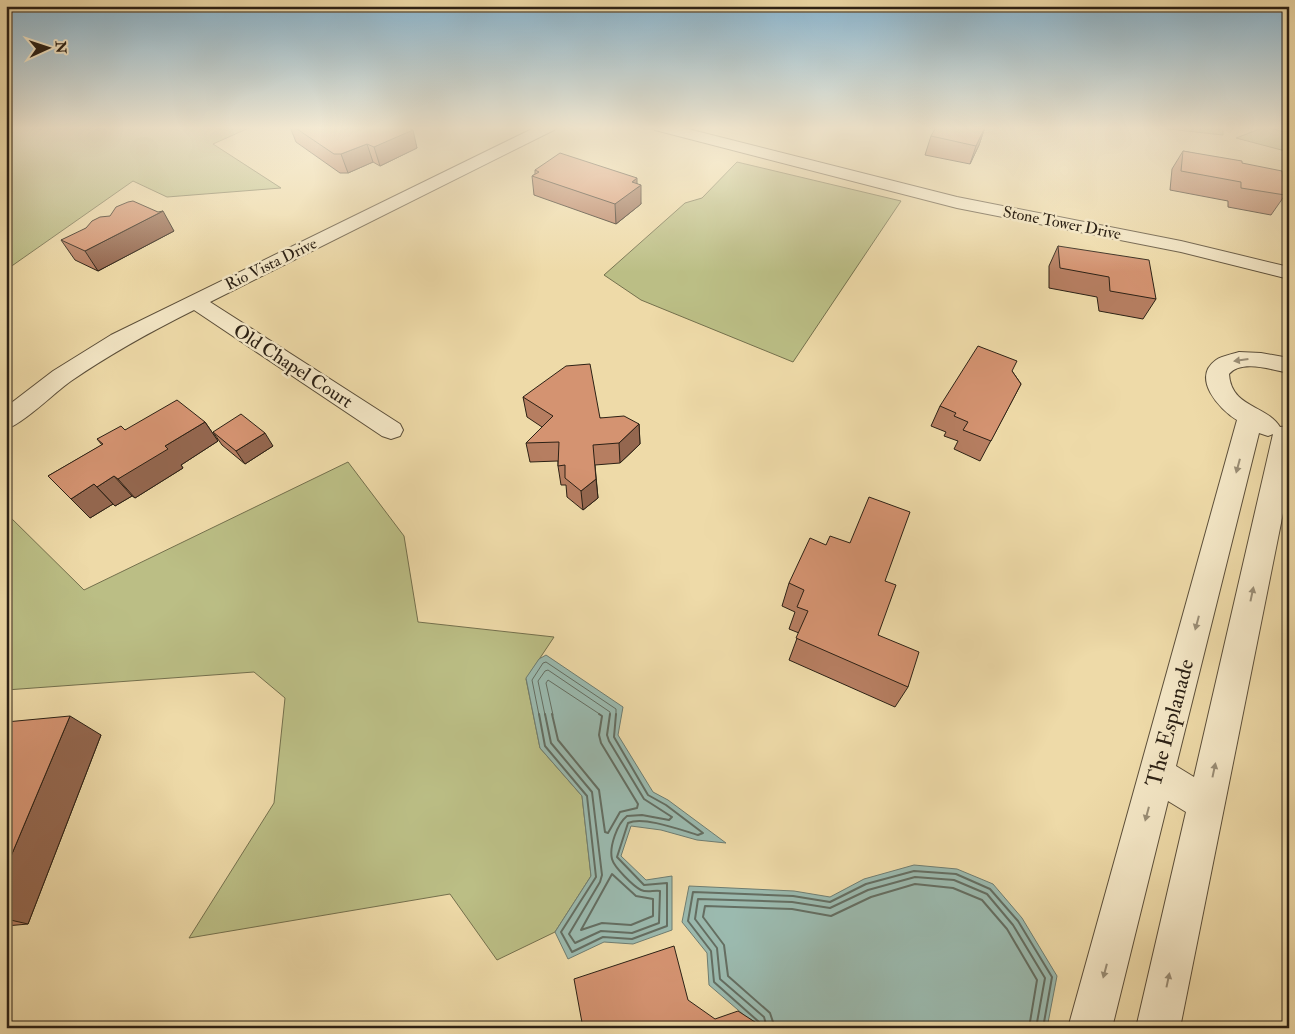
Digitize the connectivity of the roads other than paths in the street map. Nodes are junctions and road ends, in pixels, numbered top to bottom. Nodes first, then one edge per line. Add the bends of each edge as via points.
1 (453, 175) edge
2 (849, 175) edge
3 (1289, 273) edge
4 (195, 301) junction
5 (1289, 359) edge
6 (1288, 366) edge
7 (1250, 419) junction
8 (6, 420) edge
9 (391, 430) dead end
10 (1287, 434) edge
11 (1157, 775) junction
12 (1207, 804) junction
13 (1090, 1028) edge
14 (1158, 1028) edge

1 - 4 street, Rio Vista Drive
2 - 3 street, Stone Tower Drive via 1016,215 1176,244
4 - 8 street, Rio Vista Drive via 97,351 62,374
4 - 9 street, Old Chapel Court
5 - 6 street
6 -> 7 street via 1268,360 1242,359 1223,365 1216,373 1216,383 1222,395 1233,408
7 - 10 street
7 -> 11 street, The Esplanade
12 -> 10 street
11 - 12 street
11 -> 13 street, The Esplanade
14 -> 12 street

